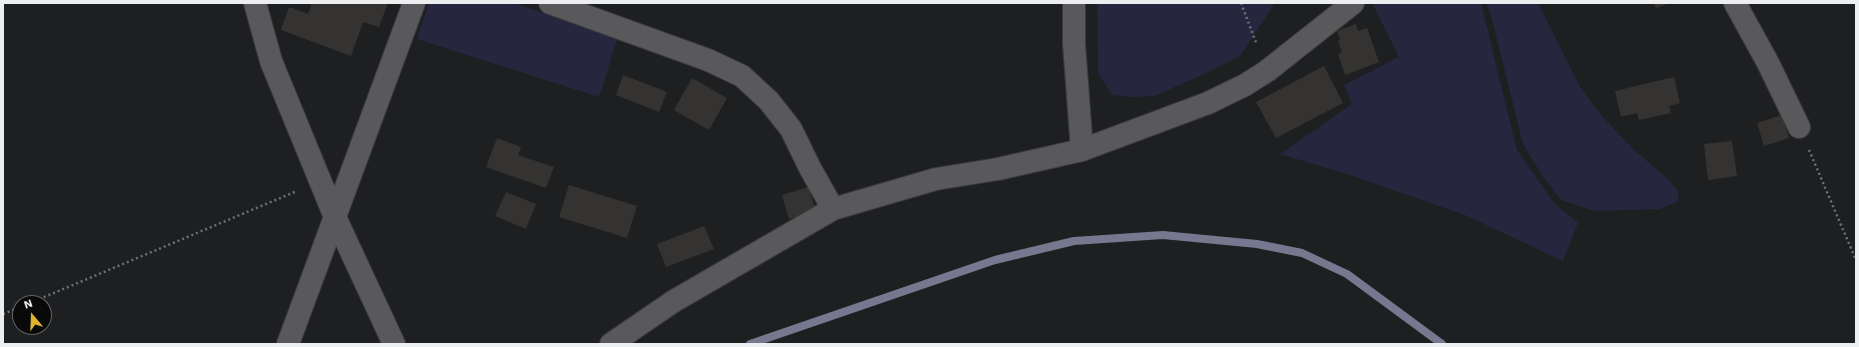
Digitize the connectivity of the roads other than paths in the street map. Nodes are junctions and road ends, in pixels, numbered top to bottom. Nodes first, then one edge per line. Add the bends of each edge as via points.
1 (255, 3) edge
2 (414, 3) edge
3 (550, 3) edge
4 (1074, 3) edge
5 (1353, 3) edge
6 (1735, 3) edge
7 (1799, 127) road end
8 (1082, 150) junction
9 (833, 209) junction
10 (335, 217) junction
11 (288, 344) edge
12 (394, 344) edge
13 (611, 344) edge

1 - 10 street via 271,61
2 - 10 street
3 - 9 street via 708,60 742,76 769,101 791,129
4 - 8 street via 1074,44
5 - 8 street via 1245,86 1208,103
6 - 7 street
8 - 9 street via 998,169 936,179
9 - 13 street via 674,301
10 - 11 street
10 - 12 street

